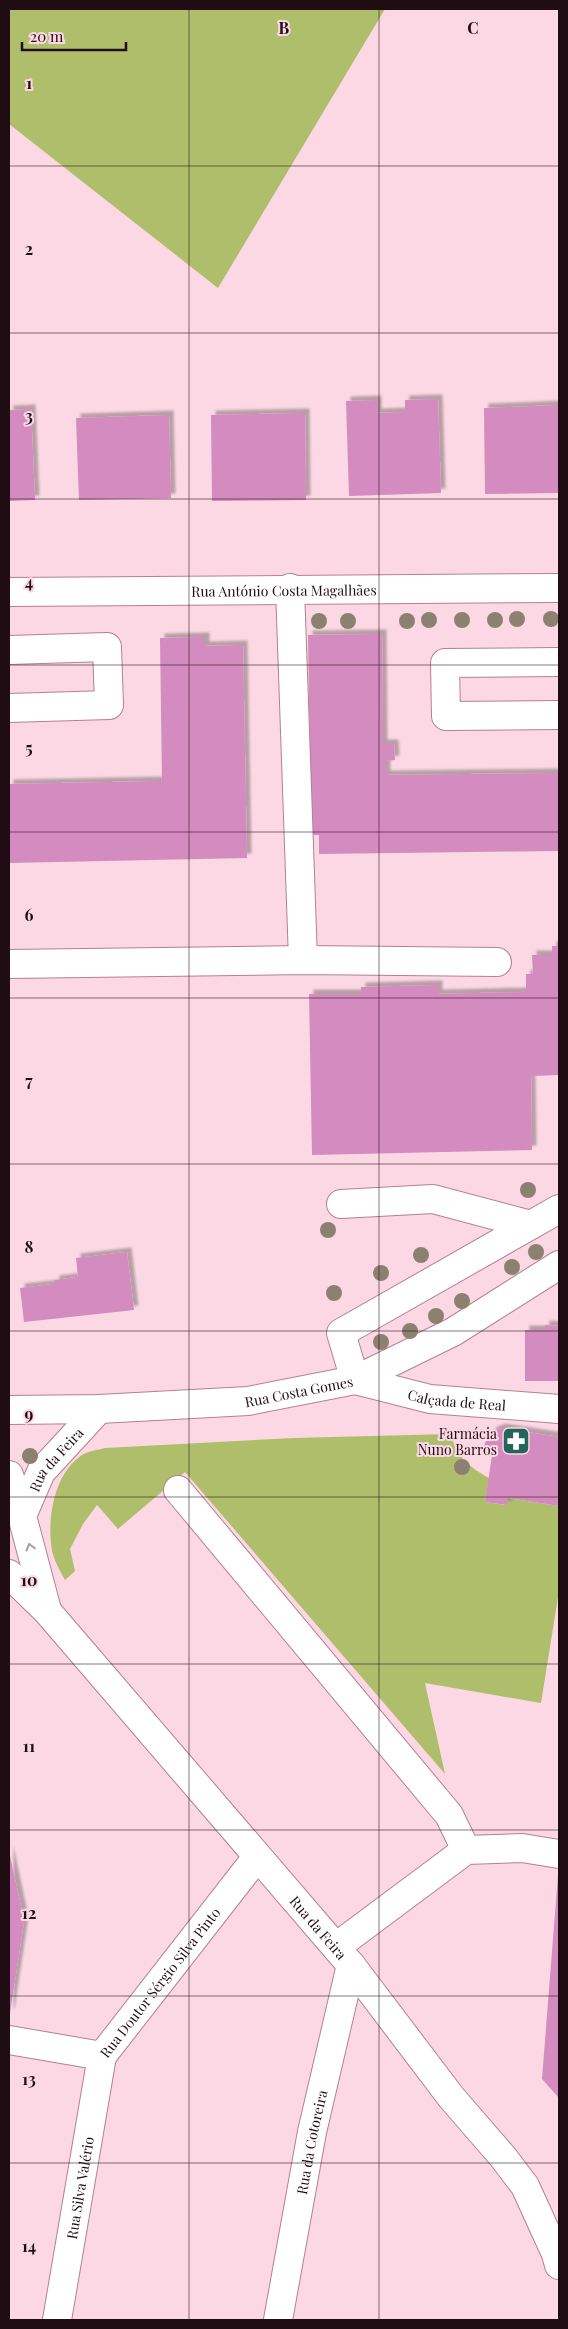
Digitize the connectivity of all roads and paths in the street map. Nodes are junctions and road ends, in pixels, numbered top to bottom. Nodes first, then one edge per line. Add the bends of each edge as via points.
1 (290, 588) junction
2 (559, 588) edge
3 (9, 592) edge
4 (9, 650) edge
5 (559, 662) edge
6 (9, 708) edge
7 (559, 715) edge
8 (303, 960) junction
9 (497, 962) dead end
10 (9, 964) edge
11 (341, 1204) dead end
12 (559, 1209) edge
13 (531, 1225) junction
14 (559, 1265) edge
15 (355, 1380) junction
16 (99, 1409) junction
17 (559, 1409) edge
18 (9, 1410) edge
19 (9, 1475) edge
20 (178, 1490) dead end
21 (22, 1516) junction
22 (9, 1574) edge
23 (47, 1611) junction
24 (466, 1850) junction
25 (559, 1854) edge
26 (256, 1856) junction
27 (343, 1956) junction
28 (9, 2040) edge
29 (102, 2056) junction
30 (559, 2265) edge
31 (57, 2320) edge
32 (278, 2320) edge

1 - 2 street, Rua António Costa Magalhães
1 - 3 street, Rua António Costa Magalhães
1 - 8 street
4 - 6 street via 107,647 109,705
5 - 7 street via 445,663 446,716
8 - 9 street
8 - 10 street
11 - 13 street via 433,1199
12 - 13 street
13 - 15 street via 341,1333
14 - 15 street, Rua Costa Gomes via 453,1332
15 - 16 street, Rua Costa Gomes via 248,1401
15 - 17 street, Calçada de Real via 430,1399
16 - 18 street, Rua Costa Gomes
16 - 21 street, Rua da Feira via 41,1472
19 - 21 street, Rua da Feira
20 - 24 street via 450,1815
23 -> 21 street, Rua da Feira
22 - 23 street, Rua da Feira
23 - 26 street, Rua da Feira
24 - 25 street via 522,1848
24 - 27 street
26 - 27 street, Rua da Feira
26 - 29 street, Rua Doutor Sérgio Silva Pinto
27 - 30 street, Rua da Feira via 524,2186
27 - 32 street, Rua da Cotoreira
28 - 29 street, Rua Doutor Sérgio Silva Pinto
29 - 31 street, Rua Silva Valério

